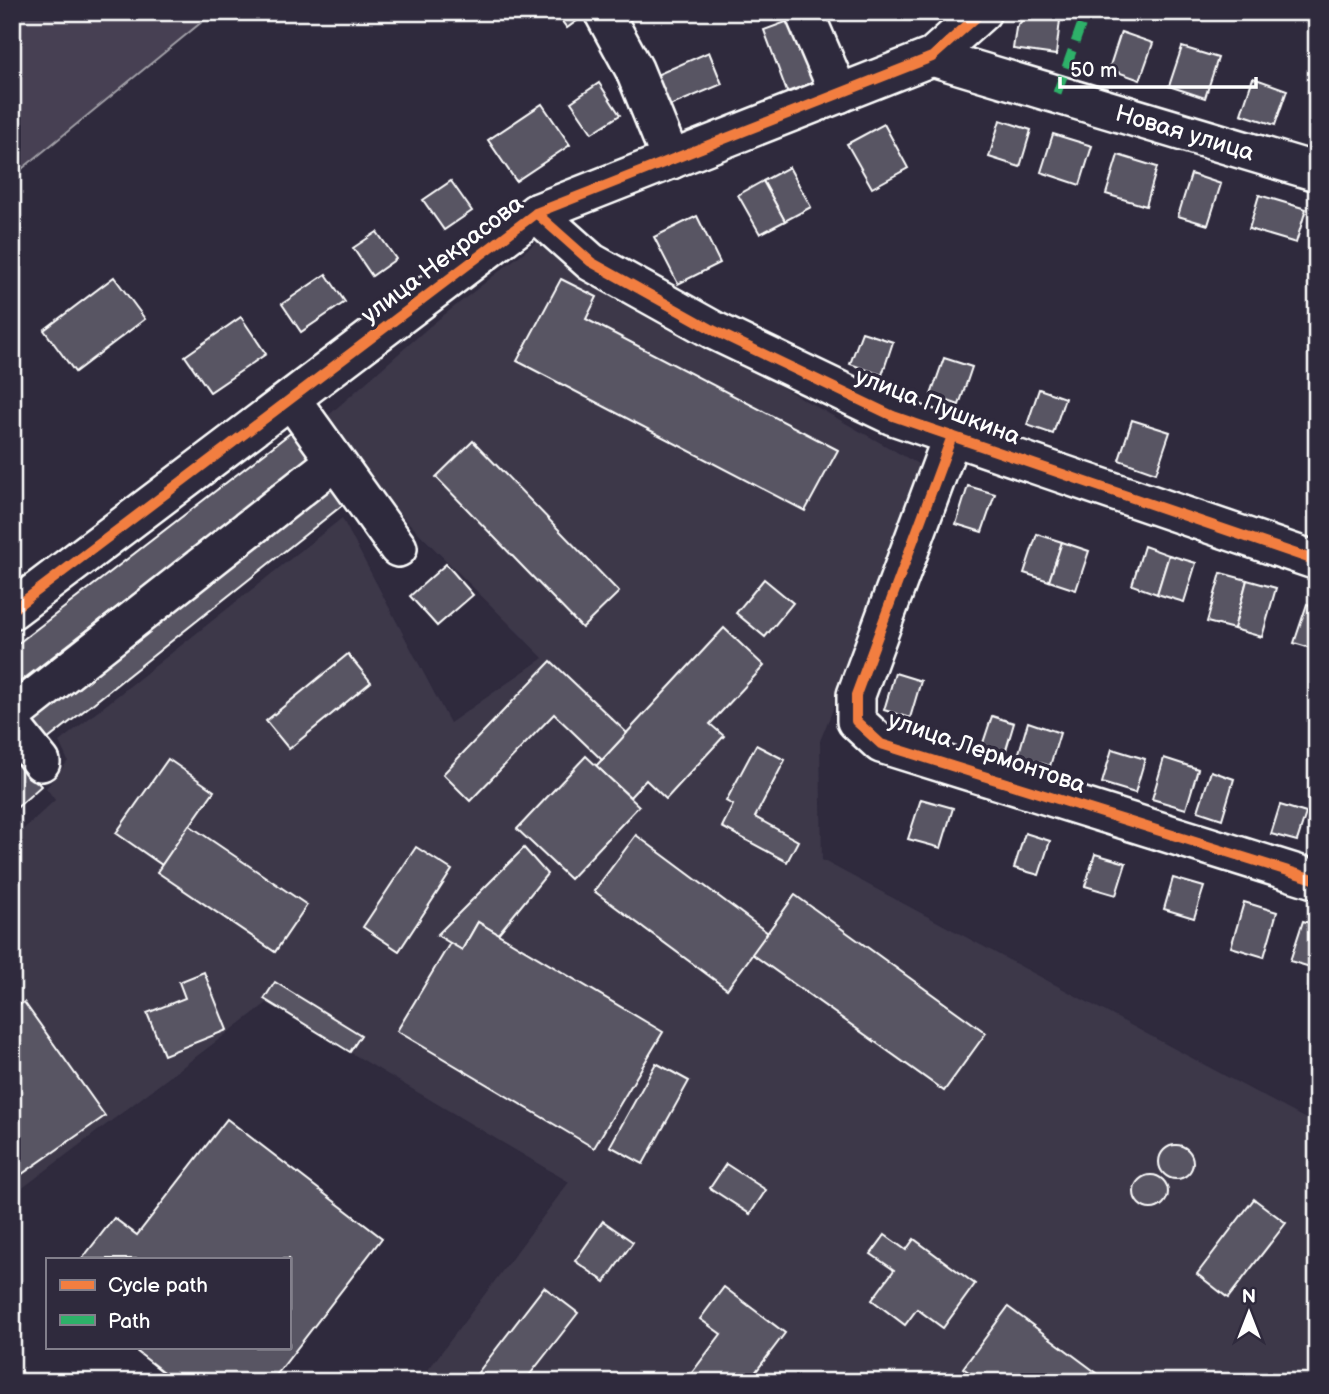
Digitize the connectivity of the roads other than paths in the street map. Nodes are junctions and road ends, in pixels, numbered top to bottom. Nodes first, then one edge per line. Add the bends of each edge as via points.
1 (603, 12) edge
2 (804, 12) edge
3 (982, 12) edge
4 (932, 57) junction
5 (839, 93) junction
6 (671, 160) junction
7 (1317, 172) edge
8 (536, 213) junction
9 (290, 400) junction
10 (951, 436) junction
11 (335, 461) junction
12 (398, 548) dead end
13 (1317, 561) edge
14 (12, 610) edge
15 (12, 715) edge
16 (12, 726) edge
17 (41, 762) dead end
18 (1317, 880) edge

1 - 6 street via 634,69
2 - 5 street
3 - 4 street, улица Некрасова
4 - 5 street, улица Некрасова
4 - 7 street, Новая улица
5 - 6 street, улица Некрасова
6 - 8 street, улица Некрасова
8 - 9 street, улица Некрасова
8 - 10 street, улица Пушкина via 591,262 715,331 893,416
9 - 11 street
9 - 14 street, улица Некрасова
10 - 13 street, улица Пушкина
10 - 18 street, улица Лермонтова via 856,695 856,721 881,744
11 - 12 street
11 - 15 street
16 - 17 street

